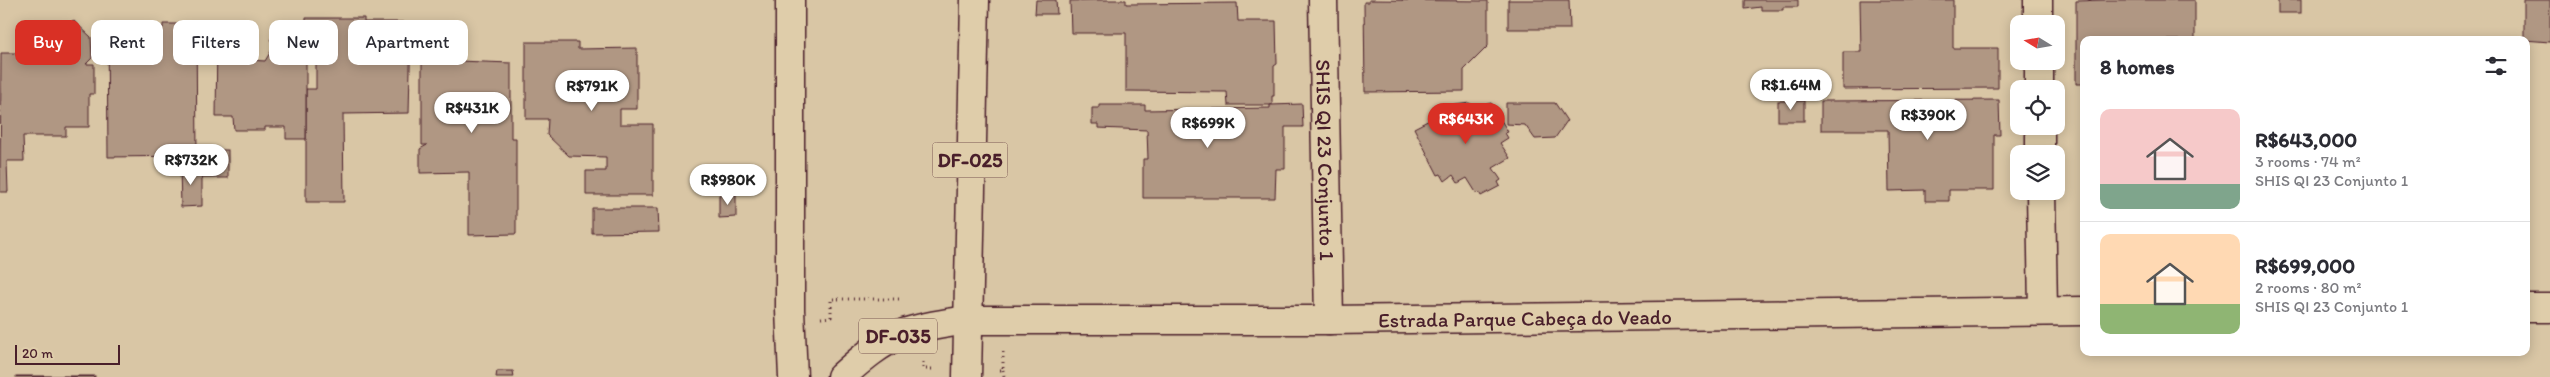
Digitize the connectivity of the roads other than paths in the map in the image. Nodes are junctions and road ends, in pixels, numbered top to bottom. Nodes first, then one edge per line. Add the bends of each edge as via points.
1 (790, 0) edge
2 (974, 0) edge
3 (1323, 0) edge
4 (2038, 0) edge
5 (2038, 15) edge
6 (2040, 200) edge
7 (2530, 308) edge
8 (2550, 308) edge
9 (2043, 311) junction
10 (2080, 311) edge
11 (966, 320) junction
12 (1329, 320) junction
13 (793, 377) edge
14 (841, 377) edge
15 (967, 377) edge

1 - 13 main road
2 - 11 main road, DF-025
3 - 12 main road, SHIS QI 23 Conjunto 1
4 - 5 main road
6 - 9 main road
7 - 8 main road
9 - 10 main road, Estrada Parque Cabeça do Veado / DF-035
9 - 12 main road, Estrada Parque Cabeça do Veado / DF-035
11 - 12 main road, Estrada Parque Cabeça do Veado / DF-035
11 - 14 main road, DF-035 via 901,334
11 - 15 main road, DF-025

